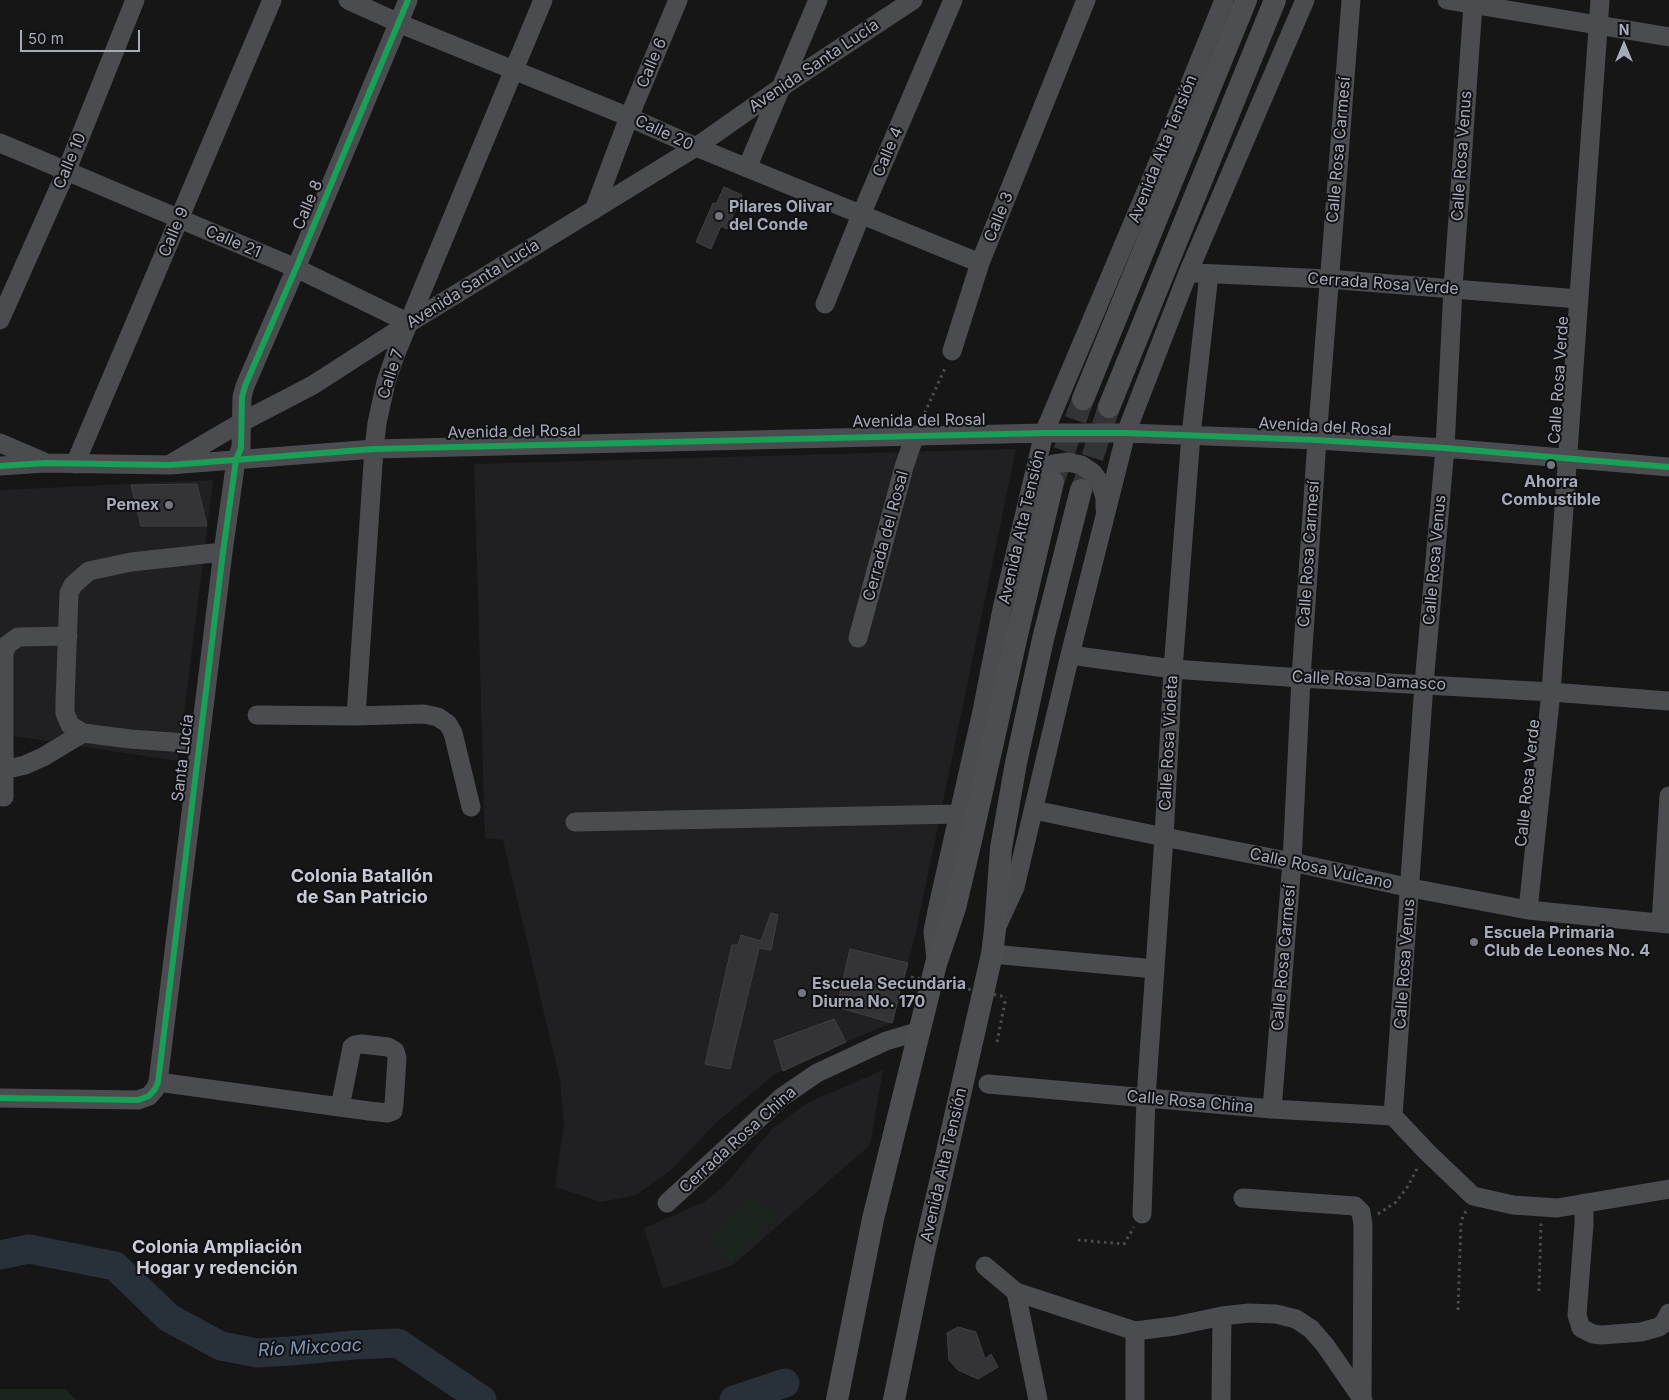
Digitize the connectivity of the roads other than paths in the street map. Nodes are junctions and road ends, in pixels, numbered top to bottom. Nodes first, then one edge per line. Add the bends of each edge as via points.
1 (136, 0) edge
2 (272, 0) edge
3 (348, 0) edge
4 (408, 0) edge
5 (543, 0) edge
6 (678, 0) edge
7 (818, 0) edge
8 (913, 0) edge
9 (953, 0) edge
10 (1086, 0) edge
11 (1224, 0) edge
12 (1246, 0) edge
13 (1275, 0) edge
14 (1305, 0) edge
15 (1351, 0) edge
16 (1447, 0) edge
17 (1600, 0) edge
18 (1473, 5) junction
19 (399, 23) junction
20 (1598, 26) junction
21 (1669, 37) edge
22 (513, 70) junction
23 (783, 86) junction
24 (629, 117) junction
25 (0, 143) edge
26 (696, 147) junction
27 (747, 168) junction
28 (66, 172) junction
29 (594, 210) junction
30 (861, 215) junction
31 (180, 219) junction
32 (980, 263) junction
33 (296, 268) junction
34 (1188, 273) junction
35 (1209, 274) junction
36 (1328, 279) junction
37 (1453, 288) junction
38 (1579, 299) junction
39 (825, 304) dead end
40 (0, 320) edge
41 (409, 323) junction
42 (952, 351) road end
43 (1083, 399) tunnel mouth
44 (1109, 407) tunnel mouth
45 (242, 422) junction
46 (1044, 433) junction
47 (1126, 434) junction
48 (915, 435) junction
49 (1191, 435) junction
50 (1317, 440) junction
51 (0, 443) edge
52 (1445, 448) junction
53 (374, 449) junction
54 (1568, 458) junction
55 (236, 460) junction
56 (45, 462) junction
57 (75, 464) junction
58 (170, 465) junction
59 (0, 466) edge
60 (1669, 466) edge
61 (1044, 480) junction
62 (1081, 490) tunnel mouth
63 (1105, 511) junction
64 (223, 552) junction
65 (68, 636) junction
66 (858, 638) dead end
67 (1070, 655) junction
68 (1173, 669) junction
69 (1301, 678) junction
70 (1424, 684) junction
71 (1551, 692) junction
72 (1669, 701) edge
73 (257, 715) dead end
74 (356, 716) junction
75 (83, 734) junction
76 (198, 744) junction
77 (4, 770) junction
78 (1669, 796) edge
79 (4, 797) dead end
80 (471, 807) dead end
81 (1034, 810) junction
82 (958, 814) junction
83 (574, 822) dead end
84 (1164, 837) junction
85 (1292, 862) junction
86 (1411, 888) junction
87 (1528, 910) junction
88 (1665, 923) edge
89 (995, 930) junction
90 (992, 954) junction
91 (936, 964) junction
92 (1154, 969) junction
93 (920, 1031) junction
94 (988, 1084) dead end
95 (153, 1089) junction
96 (0, 1098) edge
97 (1146, 1098) junction
98 (340, 1107) dead end
99 (1272, 1109) junction
100 (1393, 1116) junction
101 (1669, 1189) edge
102 (1243, 1198) dead end
103 (667, 1203) dead end
104 (1584, 1203) junction
105 (1142, 1214) road end
106 (985, 1266) dead end
107 (1016, 1292) junction
108 (1669, 1313) edge
109 (1222, 1316) junction
110 (1134, 1331) junction
111 (1363, 1399) edge
112 (837, 1400) edge
113 (894, 1400) edge
114 (1038, 1400) edge
115 (1135, 1400) edge
116 (1221, 1400) edge

1 - 28 street, Calle 10
2 - 31 street, Calle 9
3 - 19 street, Calle 20
4 - 19 street, Calle 8
5 - 22 street, Calle 7
6 - 24 street, Calle 6
7 - 23 street
8 - 23 street, Avenida Santa Lucía
9 - 30 street, Calle 4
10 - 32 street, Calle 3
11 - 46 street, Avenida Alta Tensión
12 - 43 main road, Avenida Alta Tensión
13 - 44 main road
14 - 34 street, Avenida Alta Tensión
15 - 36 street, Calle Rosa Carmesí
16 - 18 street
17 - 20 street, Calle Rosa Verde
18 - 20 street
18 - 37 street, Calle Rosa Venus
19 - 22 street, Calle 20
19 - 33 street, Calle 8
20 - 21 street
20 - 38 street, Calle Rosa Verde
22 - 24 street, Calle 20
22 - 41 street, Calle 7
23 - 26 street, Avenida Santa Lucía
23 - 27 street
24 - 26 street, Calle 20
24 - 29 street, Calle 6
25 - 28 street, Calle 21
26 - 27 street, Calle 20
26 - 29 street, Avenida Santa Lucía
27 - 30 street, Calle 20
28 - 31 street, Calle 21
28 - 40 street, Calle 10
29 - 41 street, Avenida Santa Lucía
30 - 32 street, Calle 20
30 - 39 street, Calle 4
31 - 33 street, Calle 21
31 - 57 street, Calle 9
32 - 42 street, Calle 3
33 - 41 street, Calle 21
33 - 45 street, Calle 8 via 245,386
34 - 35 street, Cerrada Rosa Verde
34 - 47 street, Avenida Alta Tensión
35 - 36 street, Cerrada Rosa Verde
35 - 49 street, Calle Rosa Violeta
36 - 37 street, Cerrada Rosa Verde
36 - 50 street, Calle Rosa Carmesí
37 - 38 street, Cerrada Rosa Verde
37 - 52 street, Calle Rosa Venus
38 - 54 street, Calle Rosa Verde
41 - 45 street, Avenida Santa Lucía via 313,385
41 - 53 street, Calle 7 via 386,382
45 - 55 street, Santa Lucía via 241,448
45 - 58 street, Avenida Santa Lucía
46 - 47 street, Avenida del Rosal
46 - 48 street, Avenida del Rosal
46 - 61 street, Avenida Alta Tensión
47 - 49 street, Avenida del Rosal
47 - 63 street, Avenida Alta Tensión
48 - 53 street, Avenida del Rosal
48 - 66 street, Cerrada del Rosal
49 - 50 street, Avenida del Rosal
49 - 68 street, Calle Rosa Violeta
50 - 52 street, Avenida del Rosal
50 - 69 street, Calle Rosa Carmesí
51 - 56 street
52 - 54 street, Avenida del Rosal
52 - 70 street, Calle Rosa Venus
53 - 55 street, Avenida del Rosal
53 - 74 street, Calle 7
54 - 60 street, Avenida del Rosal
54 - 71 street, Calle Rosa Verde
55 - 58 street, Avenida del Rosal
55 - 64 street, Santa Lucía
56 - 57 street
56 - 59 street
57 - 58 street
61 - 63 street via 1041,470 1054,464 1068,462 1081,466 1093,473 1101,484
61 - 82 street, Avenida Alta Tensión via 1002,609
61 - 91 main road, Avenida Alta Tensión via 1017,635 955,908
62 - 89 main road, Avenida Alta Tensión via 1016,763 1001,848
63 - 67 street, Avenida Alta Tensión
64 - 65 street via 89,570 69,593
64 - 76 street, Santa Lucía
65 - 75 street via 65,713 70,725
65 - 77 street via 18,638 7,645 4,653
67 - 68 street, Calle Rosa Damasco
67 - 81 street, Avenida Alta Tensión
68 - 69 street, Calle Rosa Damasco
68 - 84 street, Calle Rosa Violeta
69 - 70 street, Calle Rosa Damasco
69 - 85 street, Calle Rosa Carmesí
70 - 71 street, Calle Rosa Damasco
70 - 86 street, Calle Rosa Venus
71 - 72 street, Calle Rosa Damasco
71 - 87 street, Calle Rosa Verde
73 - 74 street
74 - 80 street via 424,714 448,724
75 - 76 street
75 - 77 street via 43,758
76 - 95 street, Santa Lucía
77 - 79 street
78 - 88 street
81 - 84 street, Calle Rosa Vulcano
81 - 89 street, Avenida Alta Tensión via 1015,887
82 - 83 street
82 - 91 street, Avenida Alta Tensión via 933,931
84 - 85 street, Calle Rosa Vulcano
84 - 92 street, Calle Rosa Violeta
85 - 86 street, Calle Rosa Vulcano
85 - 99 street, Calle Rosa Carmesí
86 - 87 street, Calle Rosa Vulcano
86 - 100 street, Calle Rosa Venus
87 - 88 street, Calle Rosa Vulcano
89 - 90 main road, Avenida Alta Tensión
90 - 92 street
90 - 113 main road, Avenida Alta Tensión
91 - 93 main road, Avenida Alta Tensión
92 - 97 street, Calle Rosa Violeta
93 - 103 street, Cerrada Rosa China via 886,1041 817,1073 782,1097
93 - 112 main road, Avenida Alta Tensión via 873,1219
94 - 97 street, Calle Rosa China
95 - 96 street via 129,1100
95 - 98 street
97 - 99 street, Calle Rosa China
97 - 105 street, Calle Rosa Violeta
99 - 100 street, Calle Rosa China
100 - 104 street via 1473,1196 1541,1207
101 - 104 street
102 - 111 street via 1355,1206 1361,1212
104 - 108 street via 1577,1315 1581,1328 1602,1336 1652,1330 1664,1323
106 - 107 street
107 - 110 street
107 - 114 street
109 - 110 street
109 - 111 street via 1276,1314 1296,1319 1311,1328
109 - 116 street
110 - 115 street

